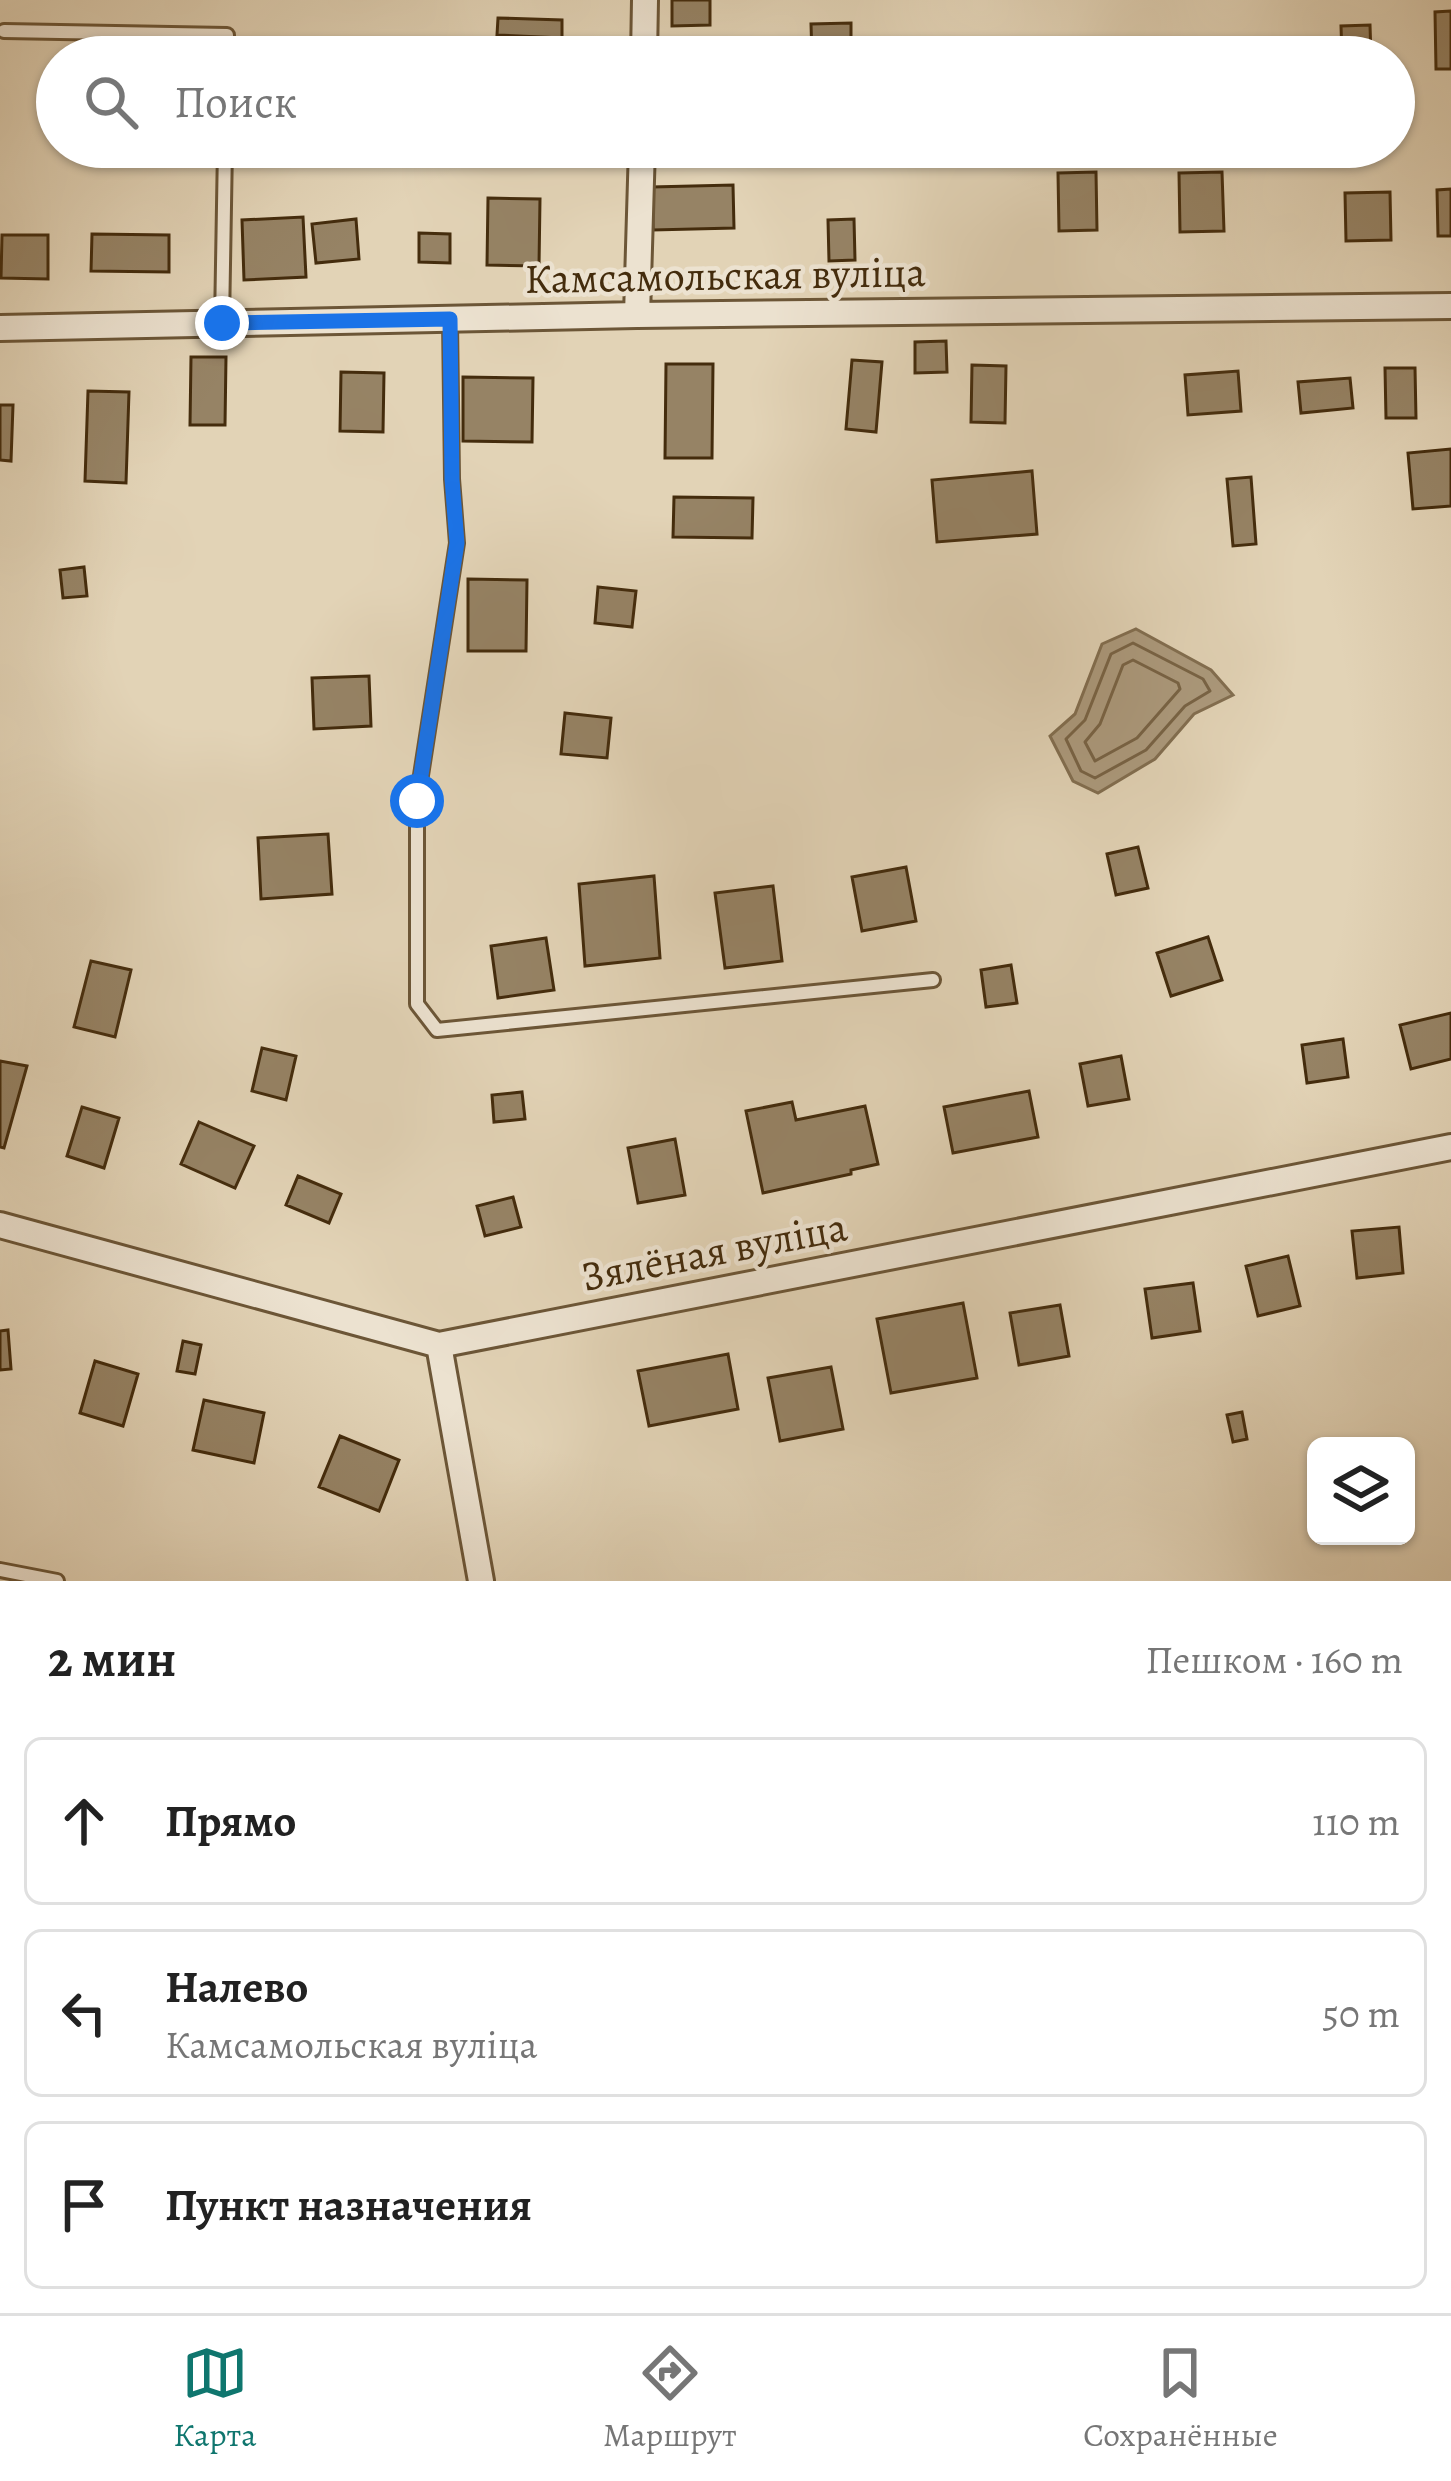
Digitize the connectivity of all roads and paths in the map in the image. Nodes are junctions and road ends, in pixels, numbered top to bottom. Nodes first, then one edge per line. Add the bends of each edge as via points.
1 (645, 0) edge
2 (4, 31) dead end
3 (227, 36) edge
4 (644, 36) edge
5 (225, 168) edge
6 (642, 168) edge
7 (1451, 306) edge
8 (638, 315) junction
9 (450, 319) junction
10 (222, 323) junction
11 (0, 328) edge
12 (933, 980) dead end
13 (1451, 1148) edge
14 (0, 1225) edge
15 (440, 1345) junction
16 (0, 1570) edge
17 (57, 1581) edge
18 (481, 1581) edge

1 - 4 street
2 - 3 lane
5 - 10 lane
6 - 8 street
7 - 8 street, Камсамольская вуліца
8 - 9 street, Камсамольская вуліца
9 - 10 street, Камсамольская вуліца
9 - 12 lane via 457,543 417,801 417,1004 437,1030
10 - 11 street, Камсамольская вуліца
13 - 15 street, Зялёная вуліца
14 - 15 street, Зялёная вуліца
15 - 18 street
16 - 17 lane

